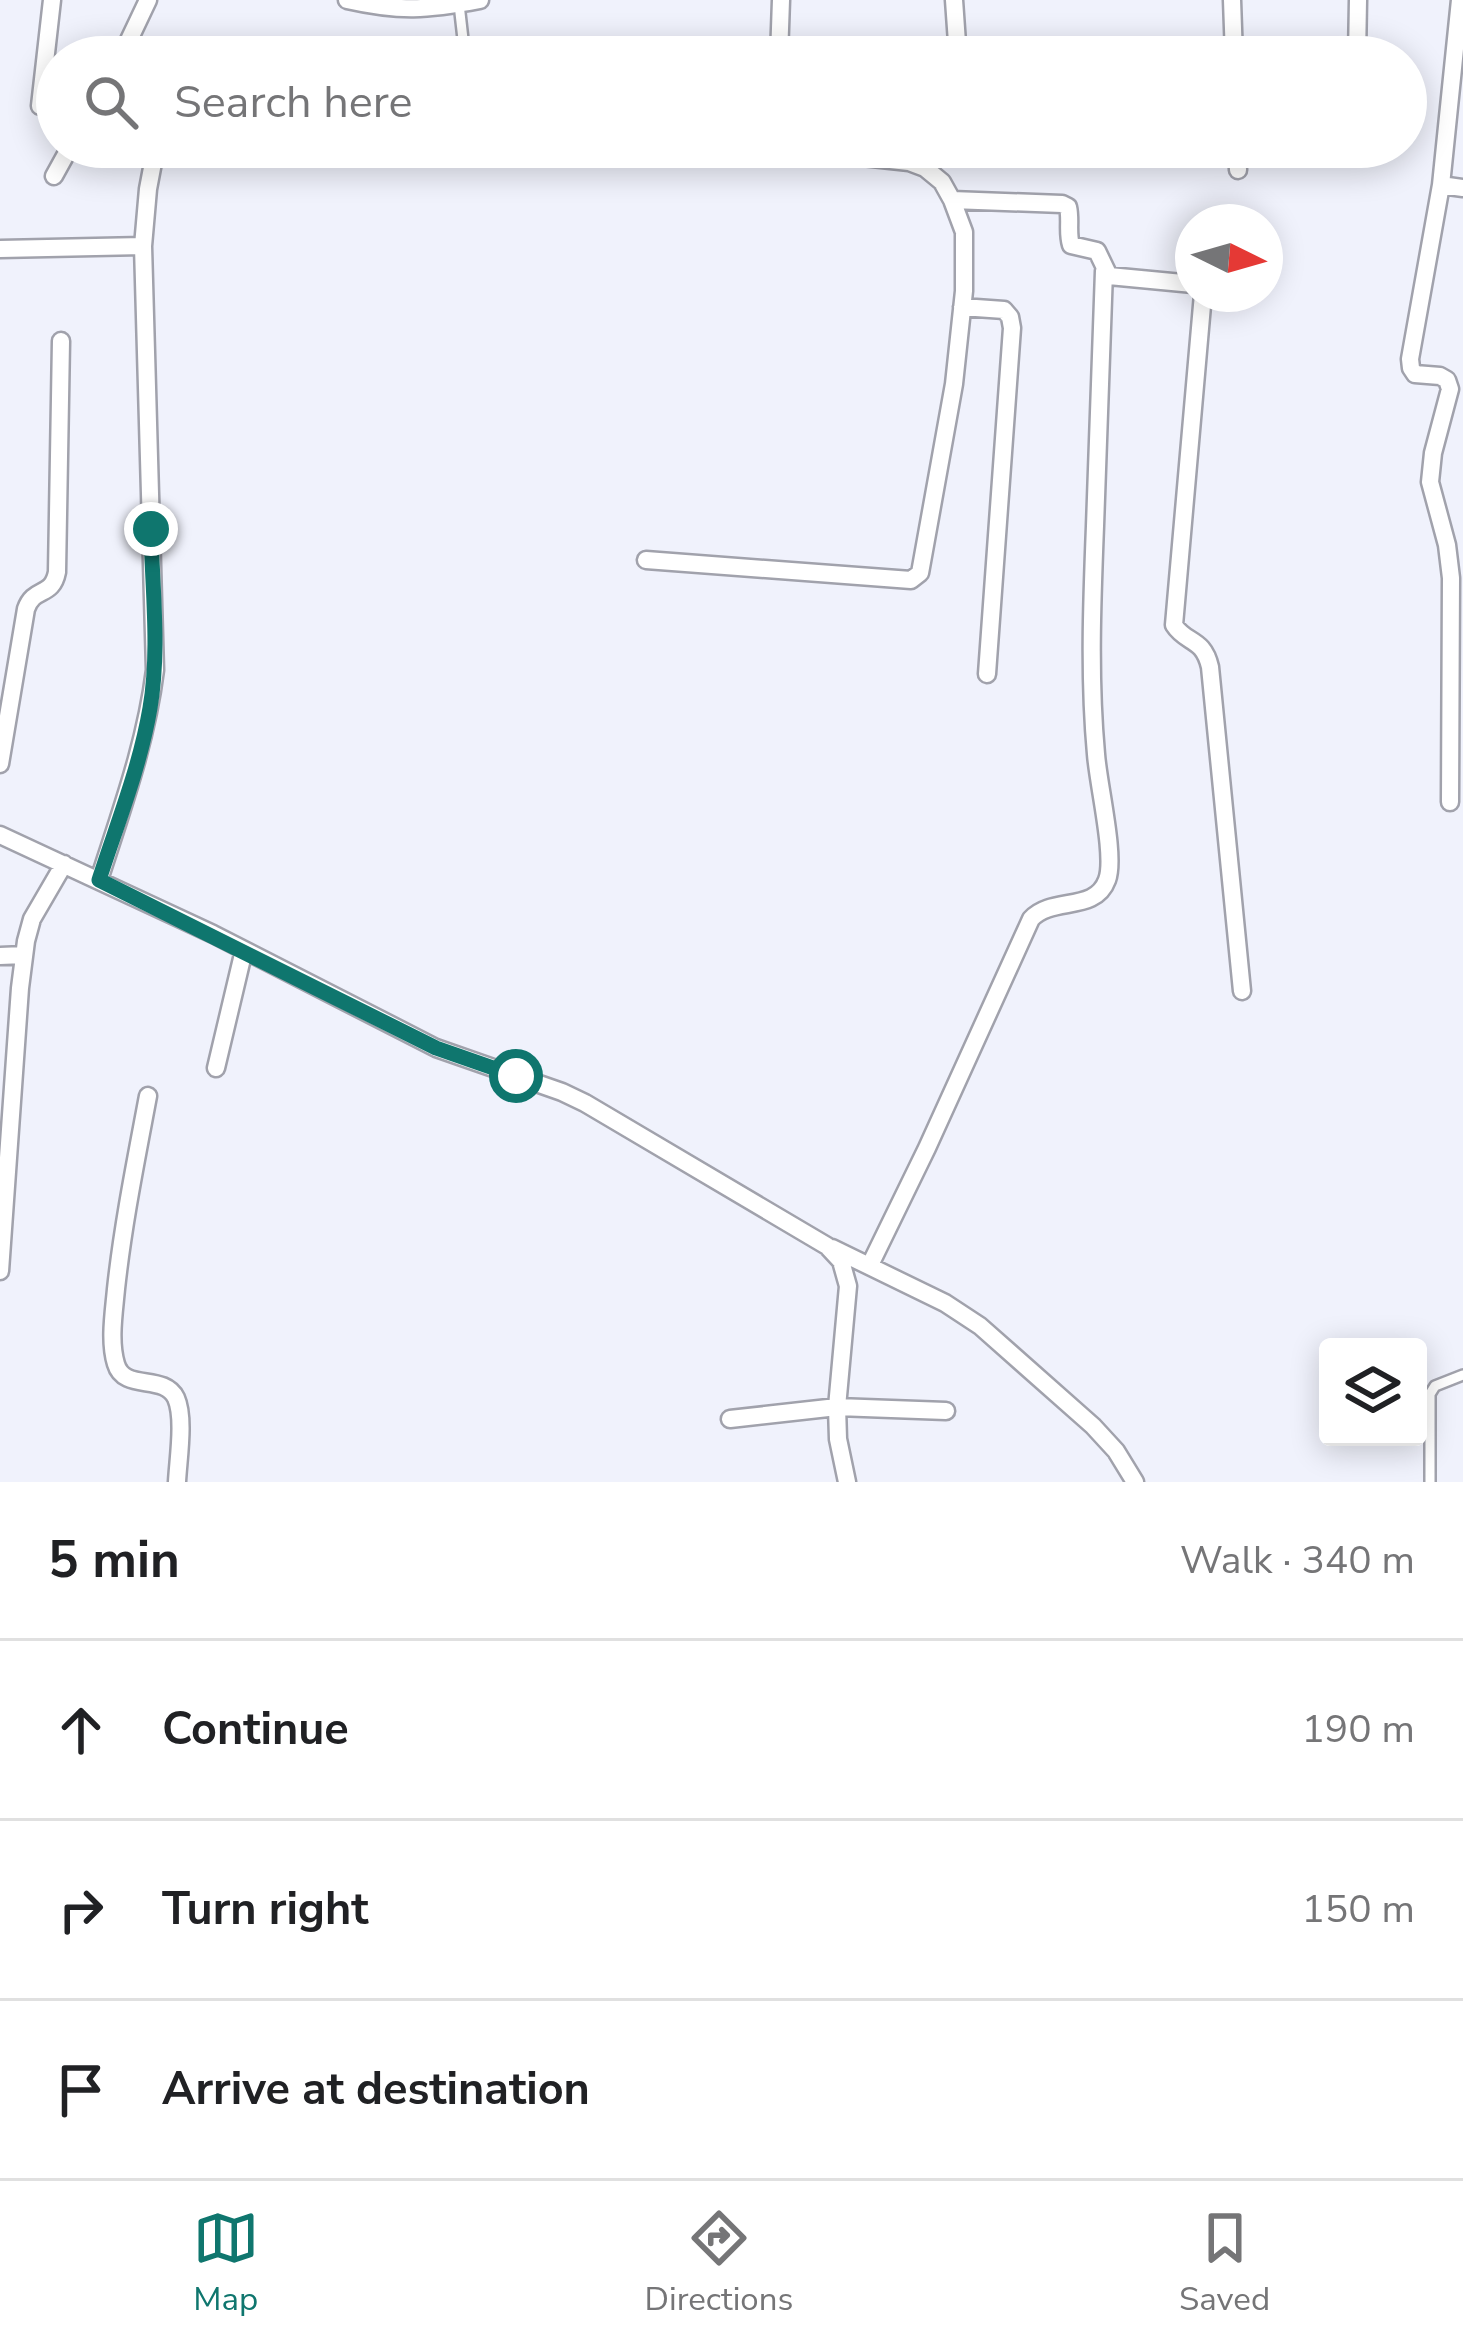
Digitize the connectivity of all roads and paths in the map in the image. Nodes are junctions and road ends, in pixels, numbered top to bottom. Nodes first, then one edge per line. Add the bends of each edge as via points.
1 (52, 0) edge
2 (148, 0) edge
3 (347, 0) edge
4 (480, 0) edge
5 (781, 0) edge
6 (954, 0) edge
7 (1232, 0) edge
8 (1358, 0) edge
9 (1460, 0) edge
10 (459, 4) junction
11 (48, 36) edge
12 (131, 36) edge
13 (463, 36) edge
14 (780, 36) edge
15 (957, 36) edge
16 (1233, 36) edge
17 (1357, 36) edge
18 (58, 168) edge
19 (152, 168) edge
20 (925, 168) edge
21 (54, 176) dead end
22 (1442, 185) junction
23 (1463, 188) edge
24 (952, 200) junction
25 (143, 246) junction
26 (0, 249) edge
27 (1104, 271) junction
28 (1175, 282) edge
29 (962, 307) junction
30 (1201, 312) edge
31 (61, 341) dead end
32 (1440, 376) junction
33 (1463, 379) edge
34 (646, 560) dead end
35 (987, 674) dead end
36 (0, 764) edge
37 (1450, 802) dead end
38 (0, 835) edge
39 (64, 864) junction
40 (99, 880) junction
41 (244, 950) junction
42 (24, 955) junction
43 (0, 956) edge
44 (1242, 991) dead end
45 (216, 1068) dead end
46 (148, 1096) dead end
47 (827, 1246) junction
48 (870, 1265) junction
49 (0, 1271) edge
50 (1463, 1375) edge
51 (837, 1407) junction
52 (946, 1411) dead end
53 (730, 1419) dead end
54 (177, 1482) edge
55 (847, 1482) edge
56 (1135, 1482) edge
57 (1430, 1482) edge

1 - 11 street
2 - 12 street
3 - 10 street via 405,10
4 - 10 street
5 - 14 street
6 - 15 street
7 - 16 street
8 - 17 street
9 - 22 street
10 - 13 lane
18 - 21 street
19 - 25 street
20 - 24 street
22 - 23 street
22 - 32 street via 1410,359 1415,374
24 - 27 street via 1062,204 1071,245 1096,251
24 - 29 street via 964,232
25 - 26 street
25 - 40 street via 154,670 142,746
27 - 28 street
27 - 48 street via 1091,645 1107,883 1099,895 1049,906 1030,919
29 - 34 street via 924,560 911,580
29 - 35 street via 1004,310 1012,328
30 - 44 street via 1174,625 1202,647 1210,668
31 - 36 street via 55,583 29,599
32 - 33 street
32 - 37 street via 1450,389 1430,482 1450,578
38 - 39 street
39 - 40 street
39 - 42 street via 32,920
40 - 41 street
41 - 45 street
41 - 47 street via 436,1048 585,1103
42 - 43 street
42 - 49 street
46 - 54 street via 119,1266 114,1357 123,1377 176,1397
47 - 48 street
47 - 51 street via 848,1286
48 - 56 street via 980,1326 1093,1426
50 - 57 lane via 1430,1394
51 - 52 street
51 - 53 street
51 - 55 street

